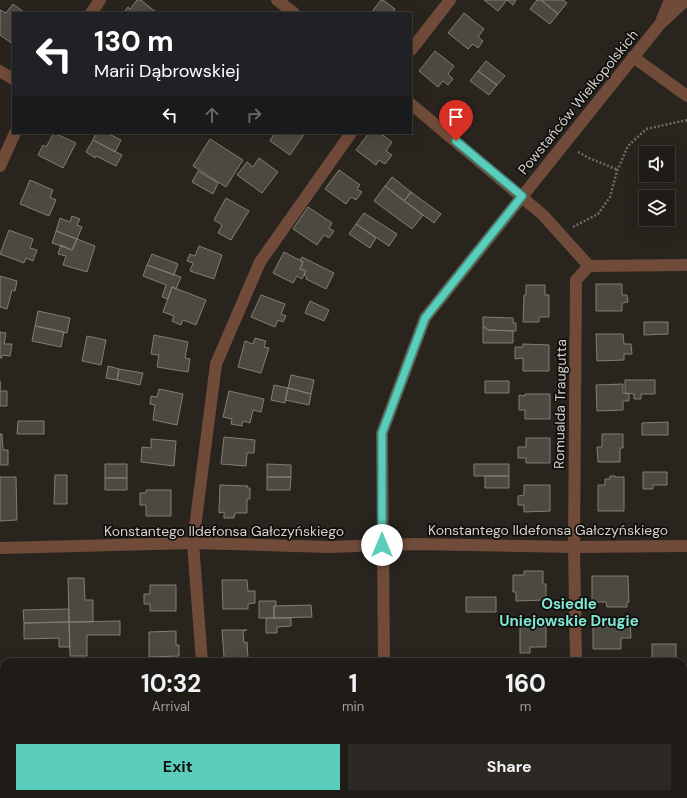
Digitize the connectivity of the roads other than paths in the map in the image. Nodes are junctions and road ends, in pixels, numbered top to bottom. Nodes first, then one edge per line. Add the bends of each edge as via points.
1 (100, 0) edge
2 (277, 0) edge
3 (450, 0) edge
4 (670, 0) edge
5 (686, 0) edge
6 (92, 12) edge
7 (293, 12) edge
8 (660, 24) junction
9 (412, 49) edge
10 (633, 57) junction
11 (0, 71) edge
12 (12, 78) edge
13 (687, 96) edge
14 (412, 105) edge
15 (15, 134) edge
16 (350, 134) edge
17 (0, 166) edge
18 (522, 196) junction
19 (687, 265) edge
20 (589, 266) junction
21 (193, 543) junction
22 (382, 545) junction
23 (687, 546) edge
24 (574, 547) junction
25 (0, 548) edge
26 (202, 658) edge
27 (384, 658) edge
28 (576, 658) edge

1 - 6 street
2 - 7 street
3 - 9 street
4 - 8 street, Powstańców Wielkopolskich
5 - 8 street, Powstańców Wielkopolskich
8 - 10 street, Powstańców Wielkopolskich
10 - 13 street
10 - 18 street, Powstańców Wielkopolskich
11 - 12 street
14 - 18 street
15 - 17 street
16 - 21 street via 260,262 216,364
18 - 20 street via 543,215
18 - 22 street, Powstańców Wielkopolskich via 425,318 382,433
19 - 20 street
20 - 24 street, Romualda Traugutta via 576,280
21 - 22 street, Konstantego Ildefonsa Gałczyńskiego via 329,547
21 - 25 street, Konstantego Ildefonsa Gałczyńskiego
21 - 26 street
22 - 24 street, Konstantego Ildefonsa Gałczyńskiego
22 - 27 street, Powstańców Wielkopolskich
23 - 24 street, Konstantego Ildefonsa Gałczyńskiego
24 - 28 street, Romualda Traugutta

